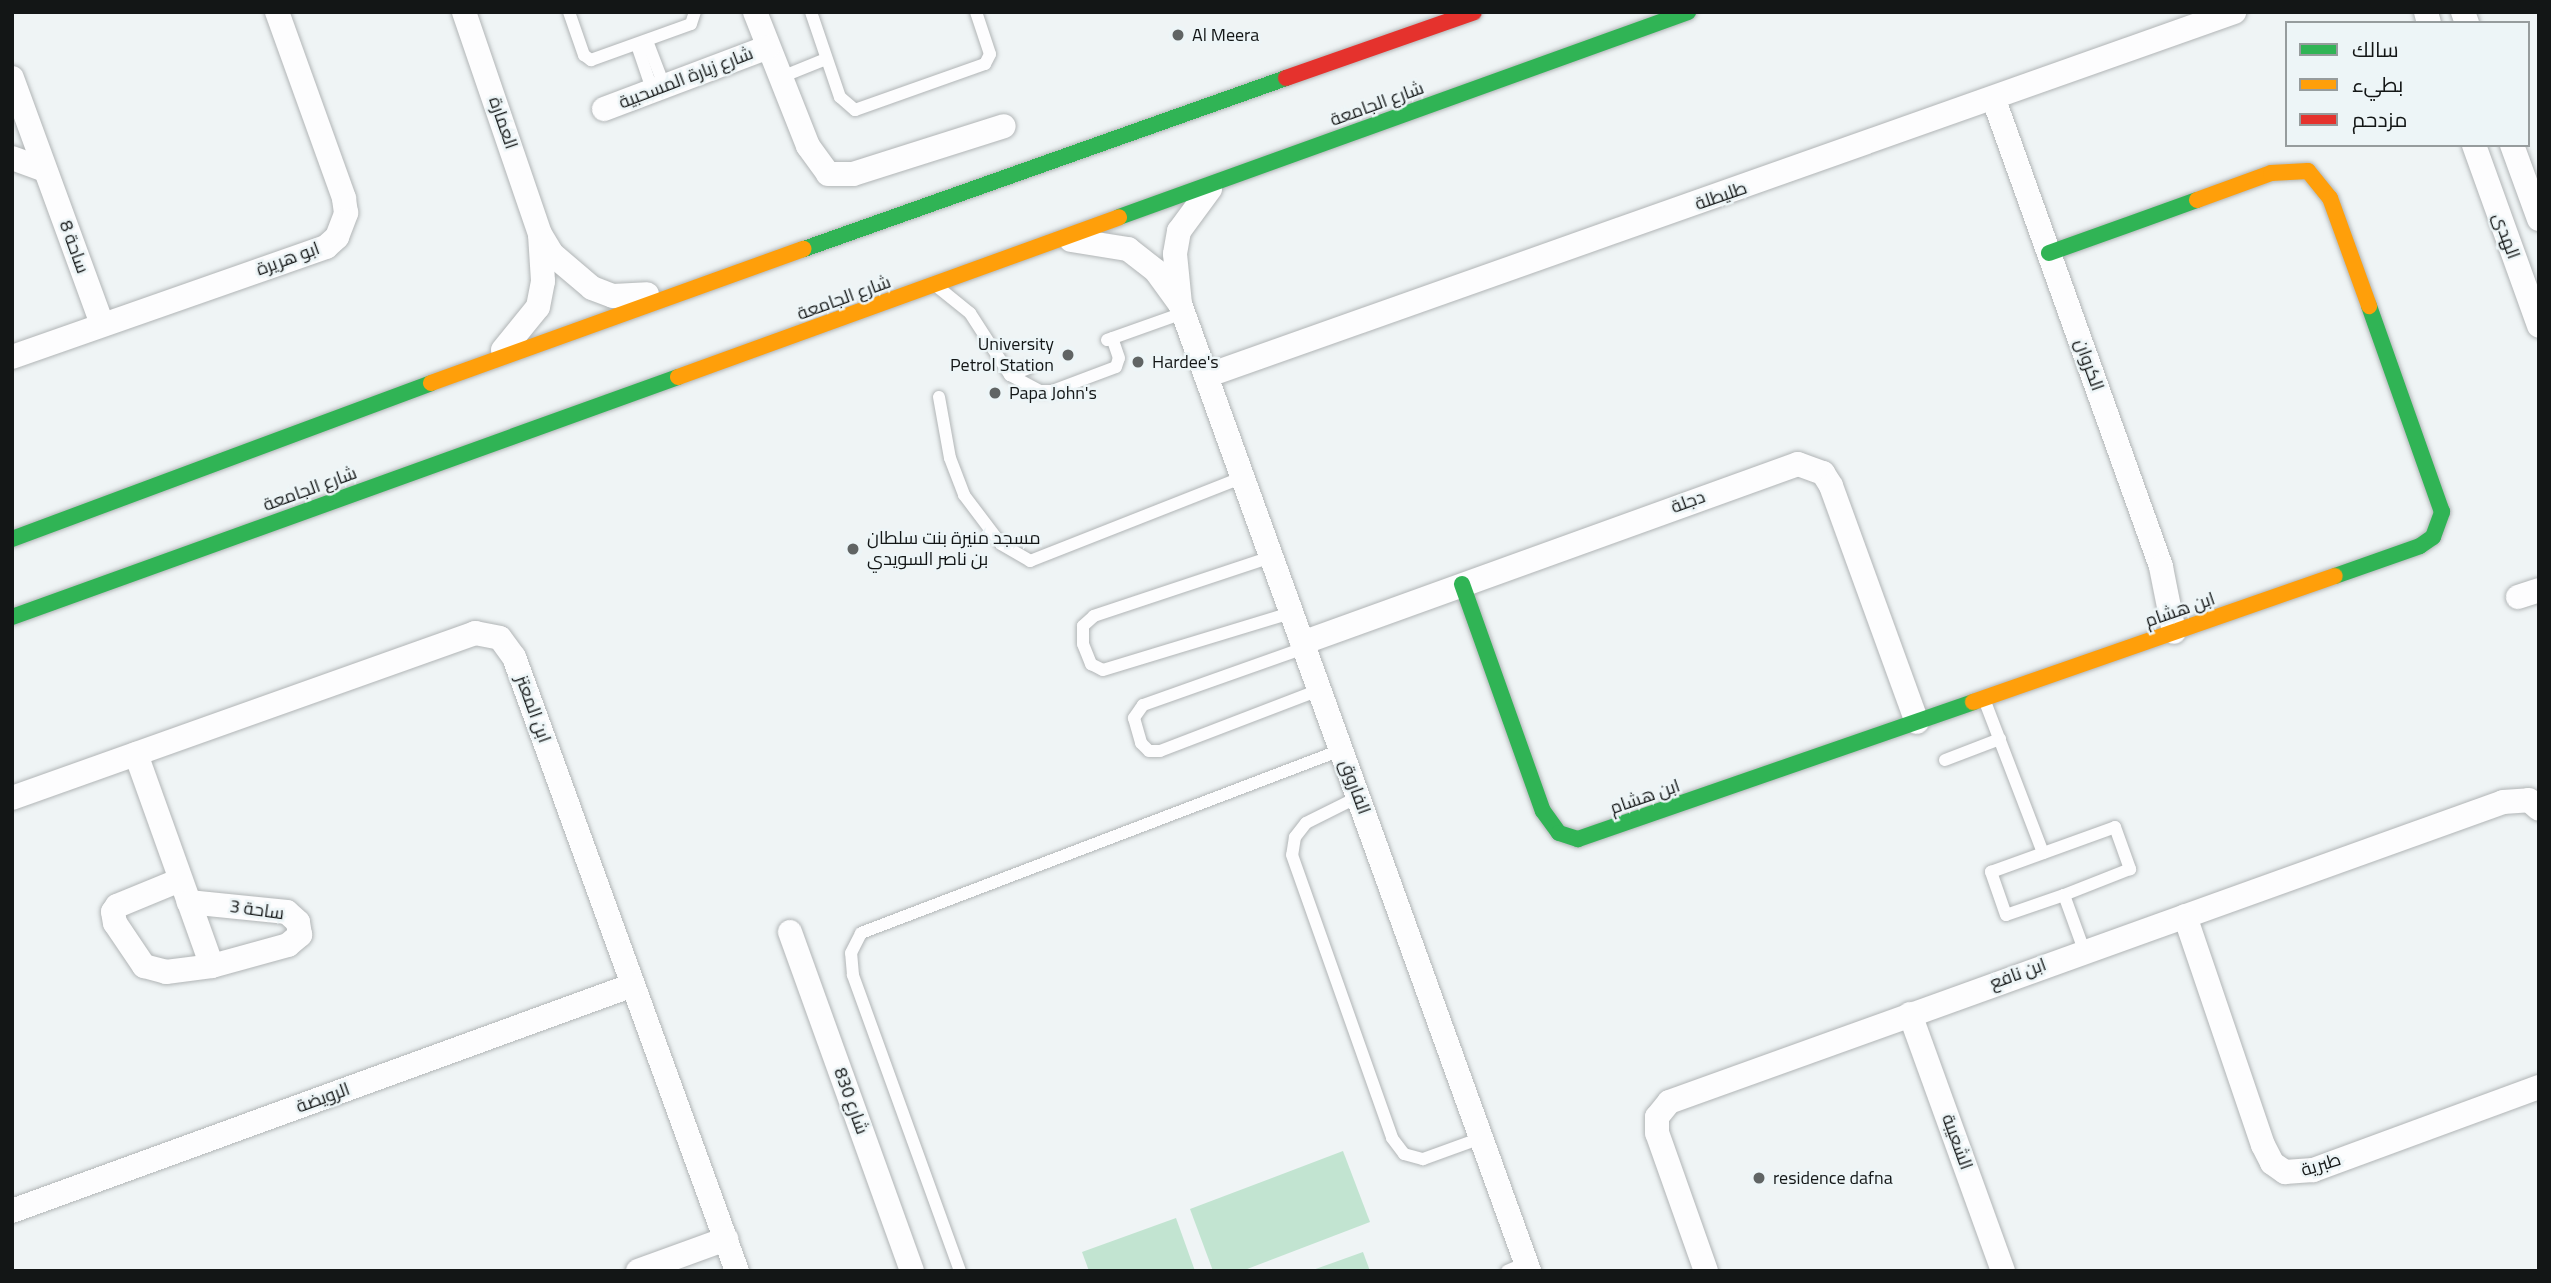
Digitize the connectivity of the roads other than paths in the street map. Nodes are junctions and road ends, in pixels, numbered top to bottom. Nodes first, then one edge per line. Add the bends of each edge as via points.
1 (277, 12) edge
2 (569, 12) edge
3 (695, 12) edge
4 (755, 12) edge
5 (811, 12) edge
6 (976, 12) edge
7 (1474, 12) edge
8 (1688, 12) edge
9 (2234, 12) edge
10 (473, 19) edge
11 (642, 43) junction
12 (768, 47) junction
13 (826, 59) junction
14 (12, 78) edge
15 (779, 78) junction
16 (659, 90) junction
17 (1994, 100) junction
18 (604, 109) dead end
19 (1004, 126) dead end
20 (2474, 147) edge
21 (2513, 147) edge
22 (12, 158) edge
23 (45, 170) junction
24 (1215, 184) junction
25 (2534, 188) edge
26 (2494, 202) junction
27 (2539, 219) edge
28 (540, 234) junction
29 (1060, 239) junction
30 (2049, 253) junction
31 (935, 285) junction
32 (696, 287) junction
33 (1182, 308) junction
34 (102, 324) junction
35 (2539, 326) edge
36 (12, 358) edge
37 (1029, 368) dead end
38 (1010, 375) junction
39 (1206, 376) junction
40 (452, 377) junction
41 (939, 397) dead end
42 (1242, 477) junction
43 (12, 538) edge
44 (1271, 557) junction
45 (1462, 584) junction
46 (1291, 612) junction
47 (12, 617) edge
48 (2174, 632) junction
49 (1303, 645) junction
50 (1319, 690) junction
51 (1984, 699) junction
52 (1917, 723) junction
53 (2000, 739) junction
54 (1341, 750) junction
55 (136, 754) junction
56 (1945, 760) dead end
57 (1358, 797) junction
58 (12, 799) edge
59 (2539, 809) edge
60 (2043, 853) junction
61 (185, 891) junction
62 (2064, 895) junction
63 (2185, 916) junction
64 (790, 932) dead end
65 (2084, 950) junction
66 (212, 966) junction
67 (633, 985) junction
68 (1910, 1014) junction
69 (2539, 1087) edge
70 (1481, 1138) junction
71 (12, 1211) edge
72 (726, 1239) junction
73 (1521, 1268) edge
74 (638, 1271) edge
75 (737, 1271) edge
76 (912, 1271) edge
77 (960, 1271) edge
78 (1706, 1271) edge
79 (2003, 1271) edge

1 - 34 street, ابو هريرة via 344,198 346,213 337,237 326,247
2 - 11 lane via 588,60
3 - 11 lane via 693,22
4 - 12 street, شارع زبارة المسحبية
5 - 13 lane
6 - 13 lane via 990,54 985,64 864,108 846,106
7 - 32 main road
8 - 24 main road, شارع الجامعة
9 - 17 street, طليطلة
10 - 28 street, العمارة
11 - 16 lane
12 - 15 street, شارع زبارة المسحبية
12 - 16 street, شارع زبارة المسحبية
13 - 15 lane
14 - 23 street, ساحة 8
15 - 19 street, شارع زبارة المسحبية via 818,166 838,177
16 - 18 street, شارع زبارة المسحبية
17 - 30 street, الكروان
17 - 39 street, طليطلة
20 - 26 street, الهدى
21 - 25 street, الهدى
22 - 23 street
23 - 34 street, ساحة 8
24 - 29 main road, شارع الجامعة
24 - 33 street, الفاروق via 1179,230 1175,254
25 - 26 street
25 - 27 street, الهدى
26 - 35 street, الهدى
28 - 32 street, العمارة via 573,275 613,296
28 - 40 street, العمارة via 543,281 531,318 499,354
29 - 31 main road, شارع الجامعة
29 - 33 street, الفاروق via 1128,249 1156,271
30 - 48 street, الكروان via 2161,567
30 - 48 main road, ابن هشام via 2271,173 2308,171 2330,198 2436,490 2441,524 2420,546
31 - 38 lane via 970,313
31 - 47 main road, شارع الجامعة
32 - 40 main road
33 - 38 lane via 1109,339 1119,358 1116,367 1052,391 1040,391
33 - 39 street, الفاروق
34 - 36 street, ابو هريرة
37 - 38 lane
39 - 42 street, الفاروق
40 - 43 main road
41 - 42 lane via 950,458 964,495 1001,544 1030,561
42 - 44 street, الفاروق
44 - 46 street, الفاروق
44 - 46 lane via 1094,616 1083,625 1090,664 1103,670
45 - 49 street, دجلة
45 - 52 main road, ابن هشام via 1544,811 1549,823 1567,838 1590,837
45 - 52 street, دجلة via 1784,467 1812,467 1832,486
46 - 49 street, الفاروق
48 - 51 main road, ابن هشام
49 - 50 street, الفاروق
49 - 50 lane via 1143,705 1134,718 1138,733 1145,747 1160,751
50 - 54 street, الفاروق
51 - 52 main road, ابن هشام
51 - 53 lane
53 - 56 lane
53 - 60 lane
54 - 57 street, الفاروق
54 - 77 lane via 861,933 851,953 853,975
55 - 58 street, ابن المعتز
55 - 61 street
55 - 67 street, ابن المعتز via 475,632 489,632 500,638 514,657
57 - 70 street, الفاروق
57 - 70 lane via 1306,823 1295,837 1292,855 1388,1125 1397,1147 1413,1158 1433,1156
59 - 63 street, ابن نافع via 2529,800 2503,802
60 - 62 lane via 1991,872 2005,913
60 - 62 lane via 2117,829 2130,869
61 - 66 street
61 - 66 street, ساحة 3 via 117,906 113,912 116,923 144,966 166,972
61 - 66 street, ساحة 3 via 287,912 298,922 300,935 288,945
62 - 65 lane
63 - 65 street, ابن نافع
63 - 69 street, طبرية via 2263,1145 2272,1163 2285,1172 2313,1170
64 - 76 street, شارع 830
65 - 68 street, ابن نافع
67 - 71 street, الرويضة
67 - 72 street, ابن المعتز
68 - 78 street, ابن نافع via 1685,1095 1662,1109 1657,1133
68 - 79 street, الشعيبة
70 - 73 street, الفاروق
72 - 74 street
72 - 75 street, ابن المعتز

